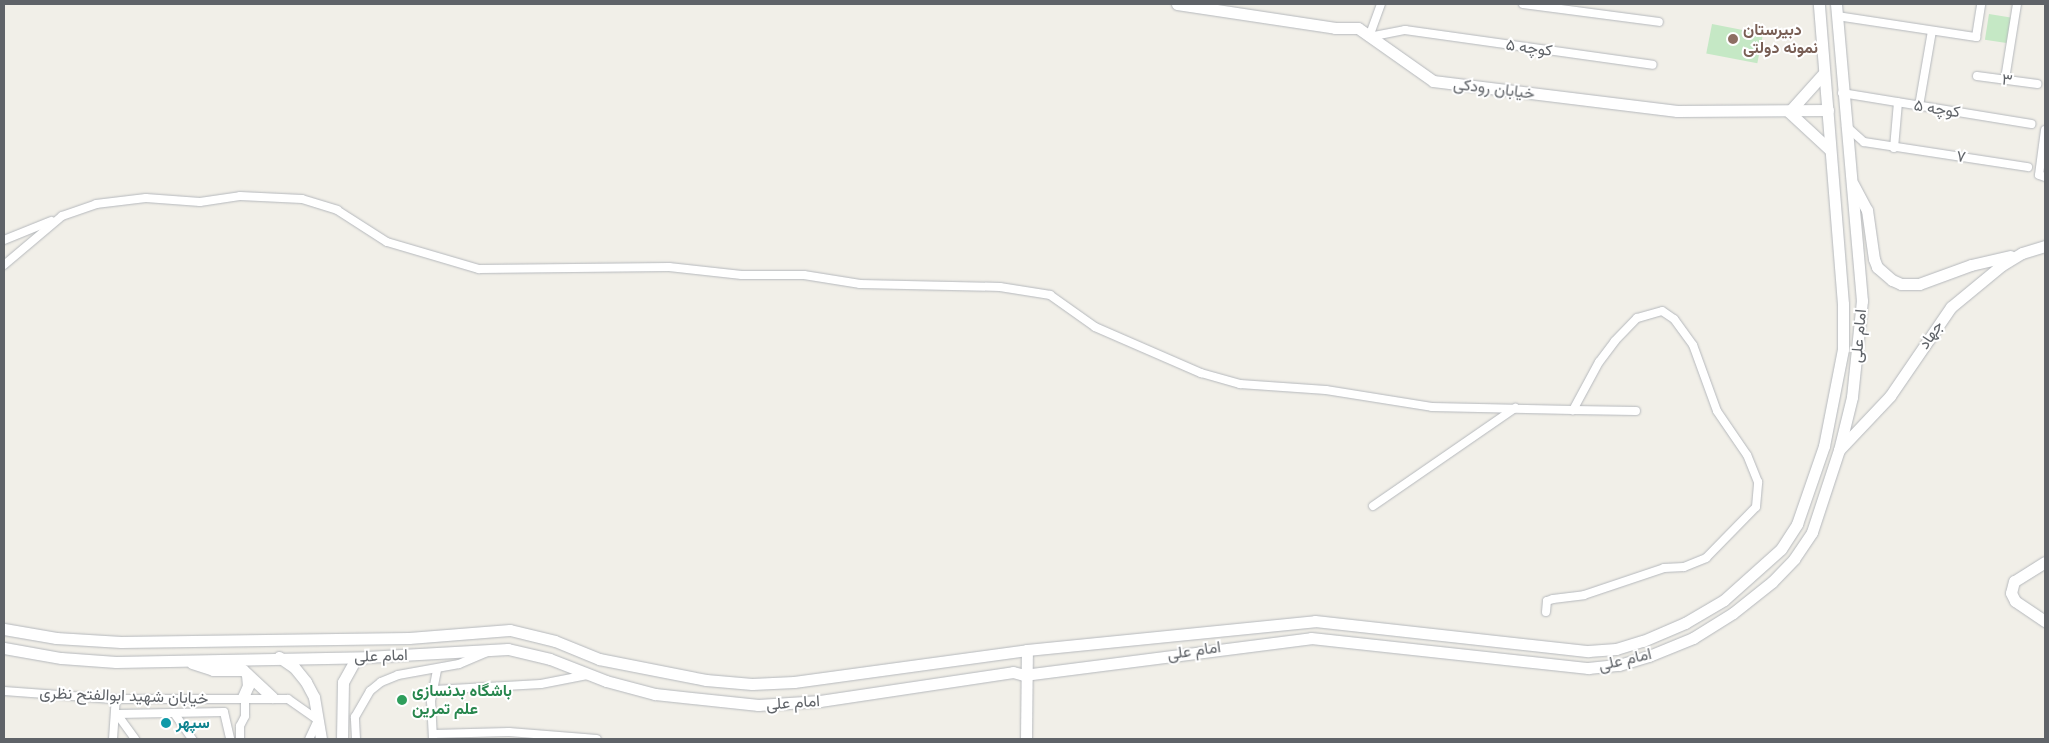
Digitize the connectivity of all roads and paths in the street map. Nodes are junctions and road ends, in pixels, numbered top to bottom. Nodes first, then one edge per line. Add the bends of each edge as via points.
1 (1177, 4) edge
2 (1381, 4) edge
3 (1524, 4) edge
4 (1819, 4) edge
5 (1836, 4) edge
6 (1972, 4) edge
7 (1981, 4) edge
8 (2018, 4) edge
9 (1574, 7) edge
10 (1836, 16) junction
11 (1659, 22) dead end
12 (1932, 31) junction
13 (1369, 37) junction
14 (1653, 65) dead end
15 (1824, 73) junction
16 (1976, 76) dead end
17 (2005, 79) junction
18 (2037, 84) dead end
19 (1842, 93) junction
20 (1898, 102) junction
21 (1919, 106) junction
22 (1828, 110) junction
23 (1789, 112) junction
24 (2031, 124) dead end
25 (1846, 126) junction
26 (2045, 130) edge
27 (2044, 144) edge
28 (1894, 148) junction
29 (1830, 150) junction
30 (2028, 167) dead end
31 (2045, 177) edge
32 (1850, 178) junction
33 (62, 216) junction
34 (4, 240) edge
35 (2045, 246) edge
36 (2022, 253) junction
37 (4, 264) edge
38 (1515, 408) junction
39 (1573, 410) junction
40 (1636, 411) dead end
41 (1839, 450) junction
42 (1373, 506) dead end
43 (2045, 562) edge
44 (2034, 568) junction
45 (2045, 573) edge
46 (1546, 612) dead end
47 (2045, 621) edge
48 (1311, 622) junction
49 (4, 629) edge
50 (510, 630) junction
51 (1311, 638) junction
52 (4, 648) edge
53 (508, 649) junction
54 (490, 650) junction
55 (1026, 650) junction
56 (279, 657) junction
57 (366, 657) junction
58 (180, 660) junction
59 (437, 670) junction
60 (245, 672) junction
61 (587, 675) junction
62 (1024, 675) junction
63 (434, 690) junction
64 (4, 691) edge
65 (244, 697) junction
66 (272, 697) junction
67 (116, 700) junction
68 (174, 713) junction
69 (117, 714) junction
70 (318, 720) junction
71 (433, 736) edge
72 (113, 739) edge
73 (134, 739) edge
74 (192, 739) edge
75 (230, 739) edge
76 (240, 739) edge
77 (309, 739) edge
78 (321, 739) edge
79 (342, 739) edge
80 (356, 739) edge
81 (597, 739) edge
82 (1026, 739) edge

1 - 13 main road, خیابان رودکی via 1335,28 1358,28
2 - 13 street
3 - 9 street
4 - 15 main road, امام علی
5 - 10 main road, امام علی
6 - 7 street
7 - 12 street via 1976,37
8 - 17 street
9 - 11 street
10 - 12 street
10 - 19 main road, امام علی
12 - 21 street
13 - 14 street, کوچه ۵ via 1405,30
13 - 23 main road, خیابان رودکی via 1433,81 1677,111
15 - 22 main road, امام علی
15 - 23 main road
16 - 17 street, ۳
17 - 18 street, ۳
19 - 20 street, کوچه ۵
19 - 25 main road, امام علی
20 - 21 street, کوچه ۵
20 - 28 street
21 - 24 street, کوچه ۵
22 - 23 main road, خیابان رودکی
22 - 29 main road, امام علی
23 - 29 main road
25 - 28 street, ۷ via 1864,142
25 - 32 main road, امام علی
26 - 27 street
27 - 31 street via 2039,175
28 - 30 street, ۷
29 - 48 main road, امام علی via 1843,304 1843,349 1836,394 1824,446 1797,524 1781,549 1761,570 1724,600 1685,623 1616,649 1560,649
32 - 36 main road via 1867,210 1877,267 1901,284 1919,284 1971,265
32 - 41 main road, امام علی via 1862,301 1852,397
33 - 34 street
33 - 37 street
33 - 38 street via 96,204 146,198 200,202 240,196 302,199 337,210 387,242 479,269 669,267 742,274 804,275 860,284 1000,287 1050,295 1095,327 1201,372 1240,384 1326,390 1432,407
35 - 36 main road, جهاد
36 - 41 main road, جهاد via 1972,287 1952,306 1890,396
38 - 39 street
38 - 42 street
39 - 40 street
39 - 46 street via 1599,362 1615,341 1637,318 1662,311 1674,320 1693,345 1717,411 1754,470 1759,496 1752,512 1706,558 1684,567 1664,568 1584,596 1553,598 1547,601
41 - 51 main road, امام علی via 1812,532 1794,559 1772,582 1733,613 1692,638 1649,656 1619,665 1588,668
43 - 44 main road
44 - 45 street
44 - 47 main road via 2014,581 2011,593 2014,601
48 - 51 main road
48 - 55 main road, امام علی
49 - 50 main road, امام علی via 56,638 121,642 409,638
50 - 53 main road
50 - 55 main road, امام علی via 555,641 599,658 706,680 752,684 794,682
51 - 62 main road, امام علی
52 - 58 main road, امام علی via 61,658 116,662
53 - 54 main road, امام علی
53 - 61 main road, امام علی via 550,659
54 - 57 main road, امام علی
54 - 59 street
55 - 62 main road
56 - 57 main road, امام علی
56 - 58 main road, امام علی
56 - 70 main road via 294,667 306,682 314,697
57 - 79 main road via 354,662 343,682
58 - 60 main road via 214,670
59 - 63 street
59 - 80 street via 398,674 370,691 355,717
60 - 65 main road via 248,686
60 - 66 main road
61 - 62 main road, امام علی via 655,694 758,705 820,701 1013,672
61 - 63 street via 541,684
62 - 82 main road
63 - 71 street
64 - 67 street, خیابان شهید ابوالفتح نظری
65 - 66 street, خیابان شهید ابوالفتح نظری
65 - 67 street, خیابان شهید ابوالفتح نظری
65 - 76 street via 245,716 240,726
66 - 70 street, خیابان شهید ابوالفتح نظری via 296,702
67 - 69 street
68 - 69 street
68 - 74 street
68 - 75 street via 224,712
69 - 72 street via 112,719
69 - 73 street
70 - 77 street
70 - 78 main road
71 - 81 street via 509,732

